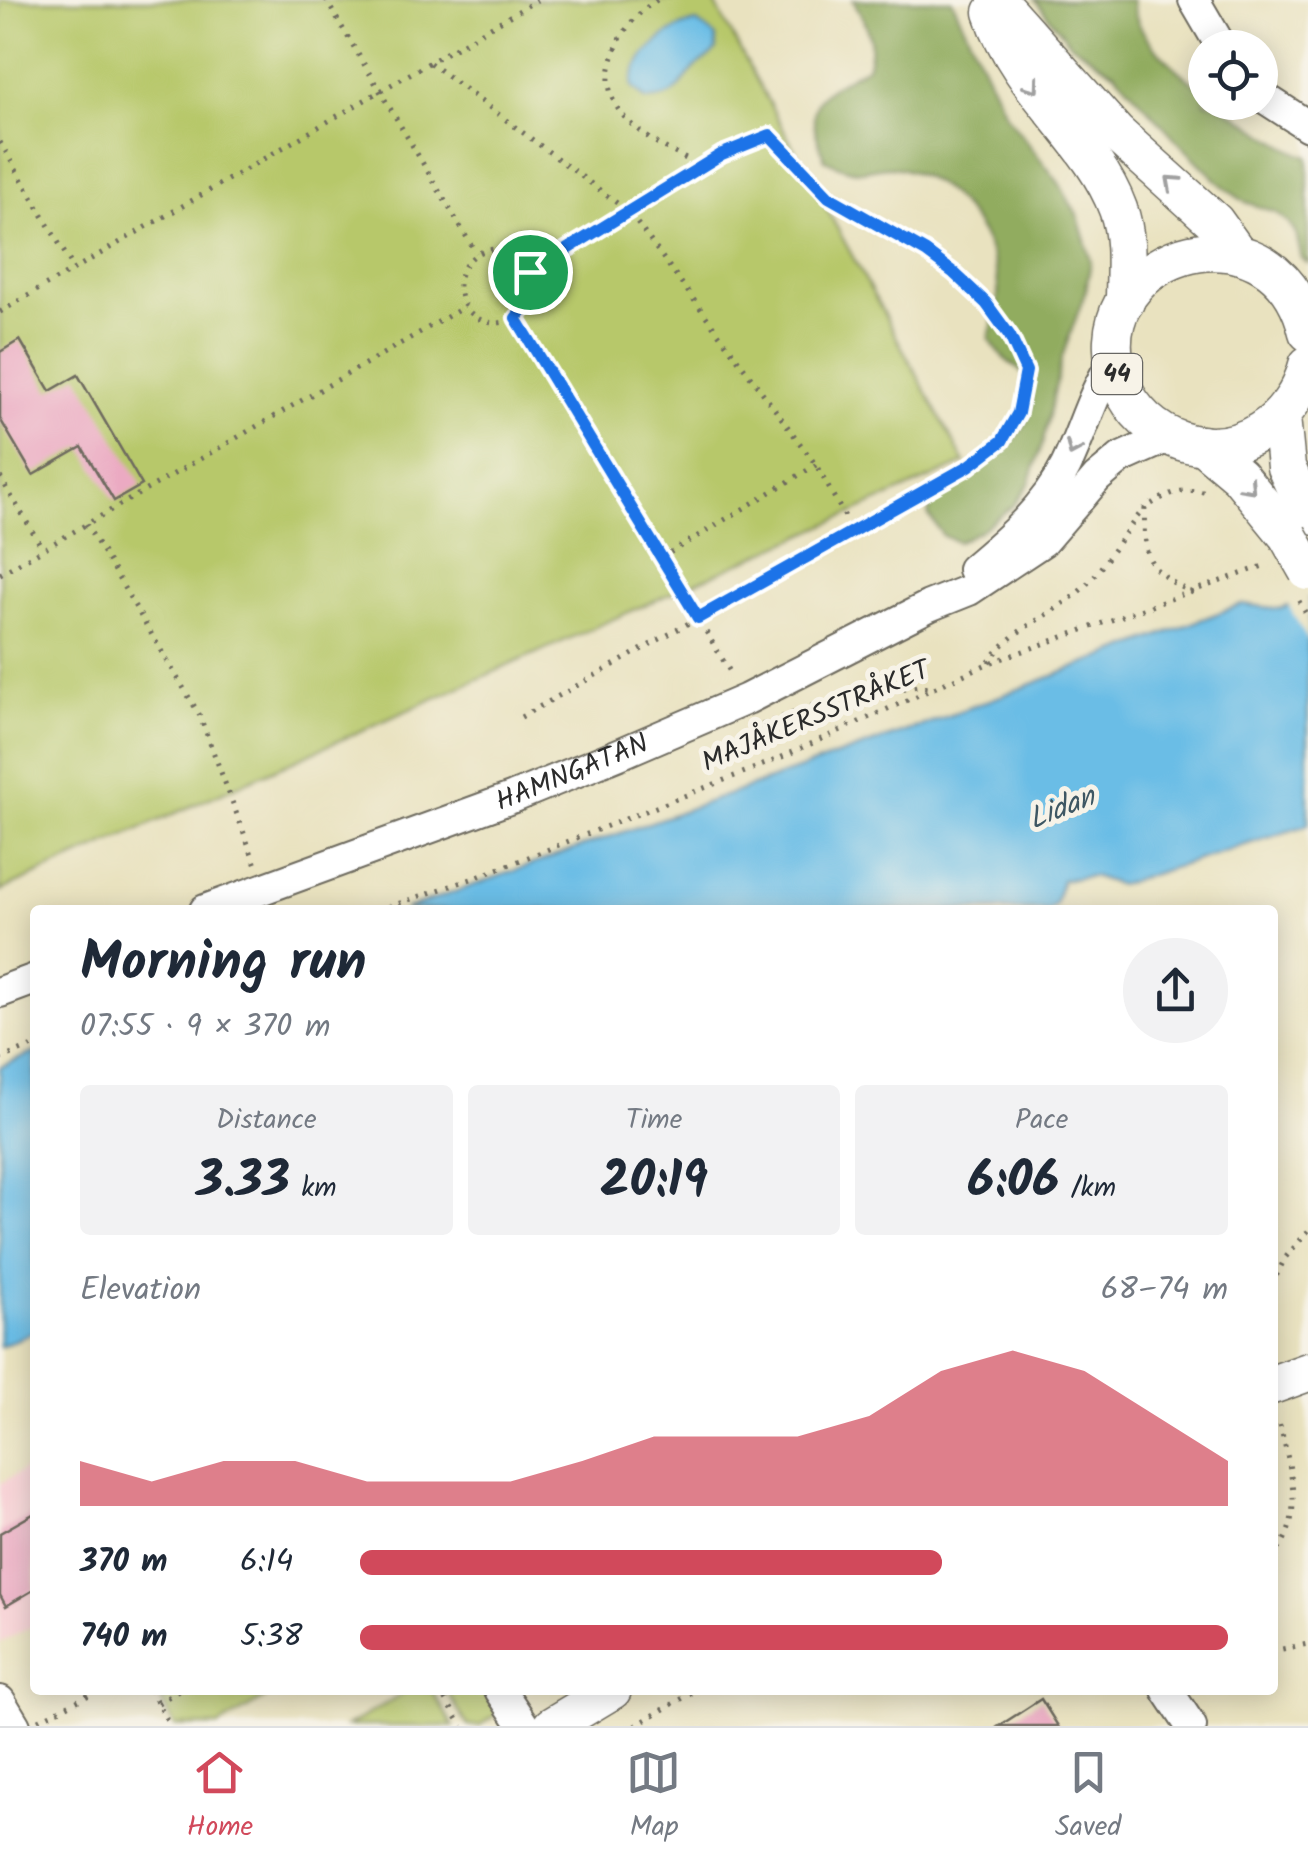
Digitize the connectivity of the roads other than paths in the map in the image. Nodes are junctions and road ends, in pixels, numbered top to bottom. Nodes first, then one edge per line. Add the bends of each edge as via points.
1 (990, 0) edge
2 (997, 0) edge
3 (1194, 0) edge
4 (1212, 30) edge
5 (1278, 106) edge
6 (1308, 126) edge
7 (1238, 254) junction
8 (1297, 287) edge
9 (1125, 302) junction
10 (1308, 332) edge
11 (1114, 361) junction
12 (1307, 374) edge
13 (1280, 417) junction
14 (1186, 441) junction
15 (1288, 538) edge
16 (1308, 571) edge
17 (929, 606) junction
18 (217, 905) edge
19 (30, 981) edge
20 (0, 992) edge
21 (1308, 1372) edge
22 (1278, 1383) edge
23 (503, 1695) edge
24 (604, 1695) edge
25 (1170, 1695) edge
26 (0, 1701) edge
27 (15, 1726) edge
28 (524, 1726) edge
29 (552, 1726) edge
30 (1191, 1726) edge

1 -> 9 main road, 44 via 1022,70 1096,167 1118,208
7 -> 2 main road via 1215,222 1116,133
3 - 4 street
5 - 6 street
7 - 8 main road
7 - 9 main road via 1198,251 1173,258 1150,272
8 - 10 main road
9 - 11 main road, 44
11 - 14 main road, 44 via 1132,406 1156,428
11 -> 17 street via 1064,470 1041,504
12 - 13 main road
13 - 14 main road via 1244,440
13 - 15 main road, 44
14 -> 15 main road, 44 via 1239,476
14 - 17 street via 1121,458 1043,541 969,590
15 - 16 main road, 44, bridge
17 - 18 street, HAMNGATAN via 741,702 514,797
19 - 20 street
21 - 22 main road
23 - 28 street
24 - 29 main road
25 - 30 street
26 - 27 street

